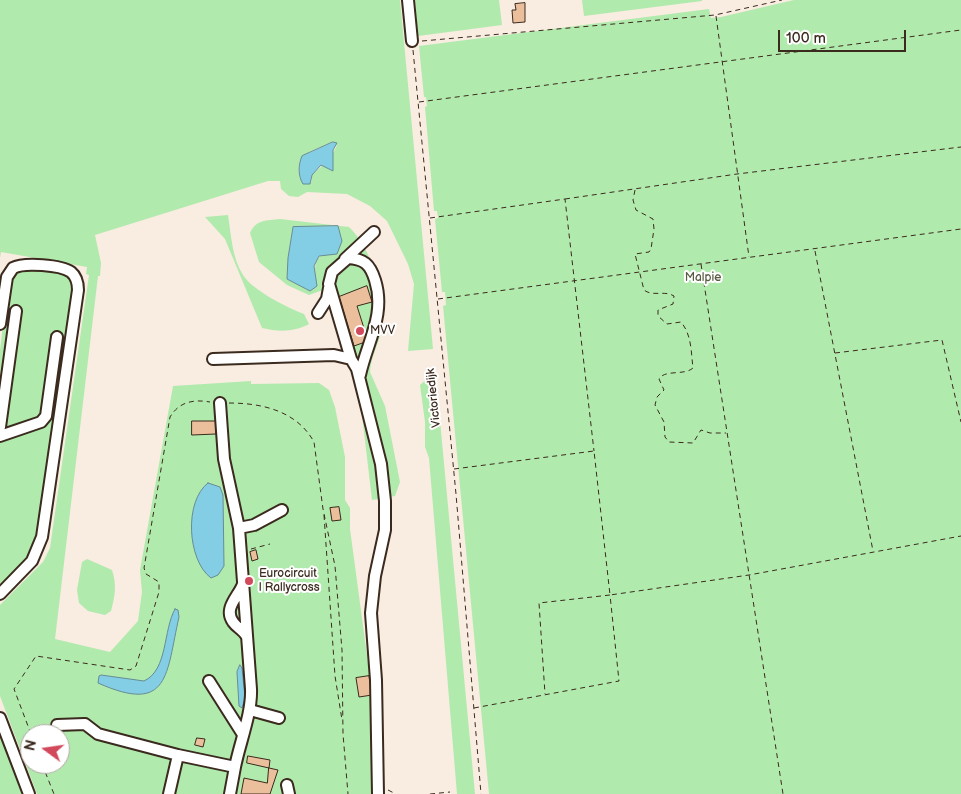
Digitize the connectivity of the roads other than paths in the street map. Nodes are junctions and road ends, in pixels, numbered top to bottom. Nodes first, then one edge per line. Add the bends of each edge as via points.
1 (408, 0) edge
2 (412, 41) road end
3 (374, 232) dead end
4 (345, 259) junction
5 (329, 287) junction
6 (16, 311) dead end
7 (318, 313) dead end
8 (0, 324) edge
9 (57, 337) dead end
10 (213, 359) dead end
11 (351, 359) junction
12 (359, 376) junction
13 (220, 403) road end
14 (0, 427) edge
15 (0, 436) edge
16 (282, 510) dead end
17 (254, 525) junction
18 (239, 528) junction
19 (266, 528) dead end
20 (244, 583) junction
21 (0, 594) edge
22 (247, 638) junction
23 (209, 681) dead end
24 (250, 710) junction
25 (0, 718) edge
26 (280, 718) dead end
27 (70, 725) edge
28 (242, 733) junction
29 (178, 755) junction
30 (235, 767) junction
31 (30, 794) edge
32 (169, 794) edge
33 (230, 794) edge
34 (378, 794) edge

1 - 2 street
3 - 4 street
4 - 5 street via 332,272
4 - 12 street via 365,261 377,288 376,323
5 - 7 street via 327,299
5 - 11 street
6 - 14 street
8 - 21 street via 7,277 13,268 29,264 62,269 72,273 77,280 42,537 32,560
9 - 15 street via 46,416 38,423
10 - 11 street via 334,356
11 - 12 street
12 - 34 street via 381,464 385,501 384,530 371,613
13 - 18 street via 224,459
16 - 17 street
17 - 18 street
17 - 19 street
18 - 20 street
20 - 22 street
20 - 22 street via 230,613
22 - 24 street
23 - 28 street
24 - 26 street
24 - 28 street
25 - 31 street
27 - 29 street via 85,724 98,734
28 - 30 street
29 - 30 street
29 - 32 street
30 - 33 street

